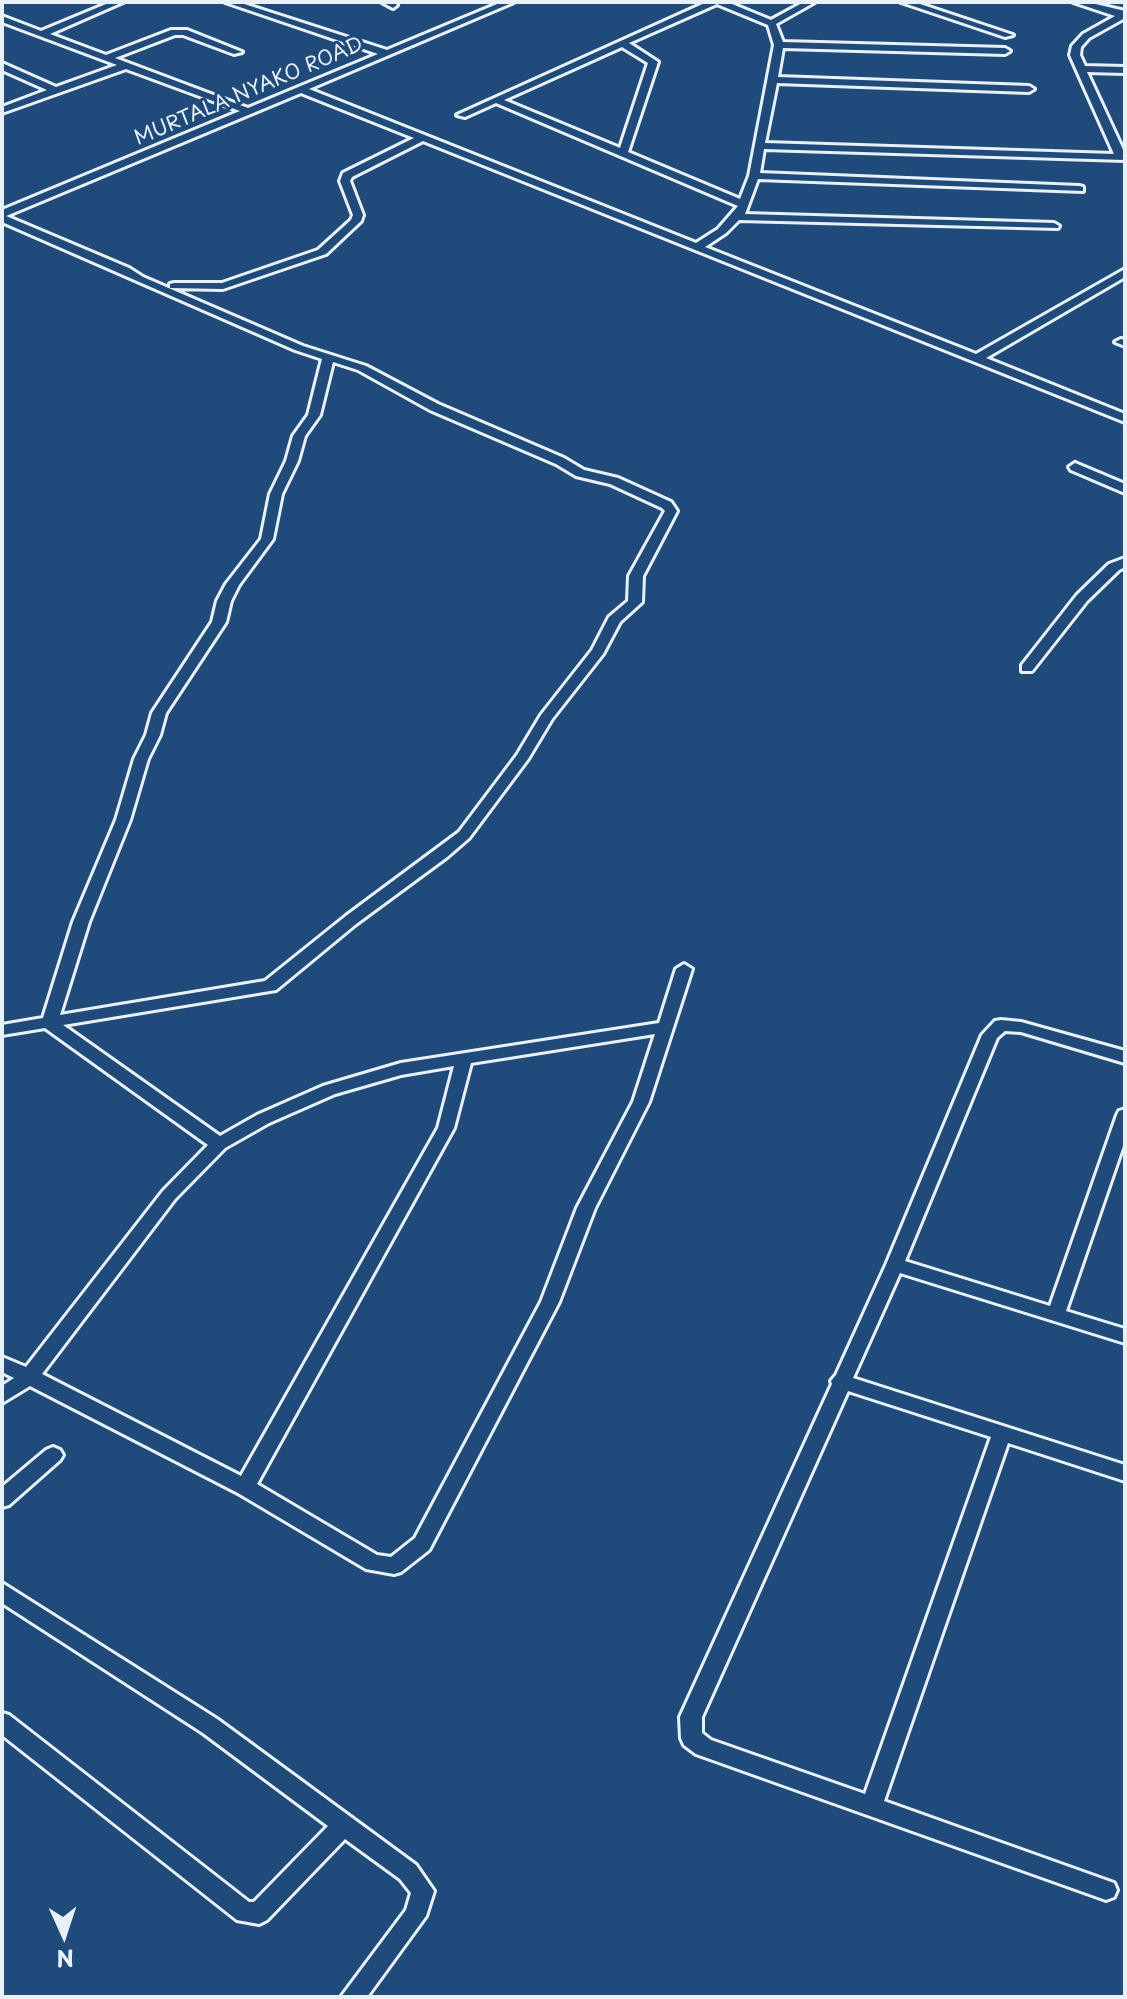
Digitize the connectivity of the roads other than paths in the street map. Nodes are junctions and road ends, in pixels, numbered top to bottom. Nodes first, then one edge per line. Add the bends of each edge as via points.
1 (119, 2) edge
2 (229, 2) edge
3 (510, 2) edge
4 (716, 2) edge
5 (811, 2) edge
6 (905, 2) edge
7 (1077, 2) edge
8 (1124, 15) edge
9 (2, 19) edge
10 (771, 23) junction
11 (22, 27) junction
12 (41, 34) junction
13 (2, 35) edge
14 (1008, 35) dead end
15 (622, 43) junction
16 (779, 45) junction
17 (1005, 51) dead end
18 (237, 52) dead end
19 (389, 54) junction
20 (104, 59) junction
21 (2, 66) edge
22 (124, 66) junction
23 (1080, 69) junction
24 (1125, 70) edge
25 (772, 80) junction
26 (1029, 89) dead end
27 (303, 90) junction
28 (56, 91) junction
29 (497, 100) junction
30 (2, 110) edge
31 (251, 112) junction
32 (462, 115) dead end
33 (422, 138) junction
34 (759, 146) junction
35 (623, 153) junction
36 (1123, 157) edge
37 (754, 176) junction
38 (1079, 189) dead end
39 (743, 204) junction
40 (2, 216) edge
41 (737, 217) junction
42 (1054, 226) dead end
43 (698, 247) junction
44 (117, 267) junction
45 (1125, 272) edge
46 (328, 358) junction
47 (978, 358) junction
48 (1125, 418) edge
49 (1075, 467) dead end
50 (1125, 489) edge
51 (1125, 562) edge
52 (1027, 668) dead end
53 (684, 969) dead end
54 (49, 1023) junction
55 (665, 1027) junction
56 (2, 1030) edge
57 (1125, 1057) edge
58 (464, 1060) junction
59 (1125, 1115) edge
60 (219, 1144) junction
61 (895, 1265) junction
62 (1056, 1315) junction
63 (1125, 1336) edge
64 (2, 1364) edge
65 (30, 1376) junction
66 (840, 1381) junction
67 (2, 1396) edge
68 (1002, 1433) junction
69 (53, 1455) dead end
70 (1125, 1473) edge
71 (245, 1487) junction
72 (2, 1499) edge
73 (2, 1592) edge
74 (2, 1722) edge
75 (871, 1807) junction
76 (344, 1825) junction
77 (1106, 1890) dead end
78 (353, 1997) edge

1 - 12 street
2 - 19 street
3 - 19 street, MURTALA NYAKO ROAD
4 - 10 street
4 - 15 street
5 - 10 street
6 - 14 street
7 - 8 street
8 - 23 street via 1077,46
9 - 11 street
10 - 16 street
11 - 12 street
11 - 13 street
12 - 20 street
15 - 29 street
15 - 35 street via 653,62
16 - 17 street
16 - 25 street
18 - 20 street via 174,32
19 - 27 street, MURTALA NYAKO ROAD
20 - 22 street
21 - 28 street
22 - 28 street
22 - 31 street
23 - 24 street
23 - 36 street
25 - 26 street
25 - 34 street
27 - 31 street, MURTALA NYAKO ROAD
27 - 33 street
28 - 30 street
29 - 32 street
29 - 35 street
31 - 40 street, MURTALA NYAKO ROAD
33 - 43 street
33 - 44 street via 347,175 358,215 322,252 203,289 171,286
34 - 36 street
34 - 37 street
35 - 39 street
37 - 38 street
37 - 39 street
39 - 41 street
40 - 44 street
41 - 42 street
41 - 43 street
43 - 47 street
44 - 46 street
45 - 47 street
46 - 54 street via 314,415 299,436 276,494 267,539 233,584 219,622 159,713
46 - 54 street via 362,368 572,470 614,481 671,508 636,576 637,597 614,620 598,651 464,835 270,986
47 - 48 street
49 - 50 street
51 - 52 street via 1082,598
53 - 55 street
54 - 56 street
54 - 60 street
55 - 58 street
55 - 71 street via 641,1102 586,1208 550,1302 422,1544 394,1566 373,1563
57 - 61 street via 1001,1025 990,1035
58 - 60 street via 401,1069 329,1090
58 - 71 street via 446,1128
59 - 62 street
60 - 65 street via 169,1195
61 - 62 street
61 - 66 street
62 - 63 street
64 - 65 street
65 - 67 street
65 - 71 street
66 - 68 street
66 - 75 street via 691,1717 692,1738 704,1747
68 - 70 street
68 - 75 street
69 - 72 street
73 - 76 street via 210,1726
74 - 76 street via 245,1913 259,1913
75 - 77 street
76 - 78 street via 408,1872 423,1891 415,1916

